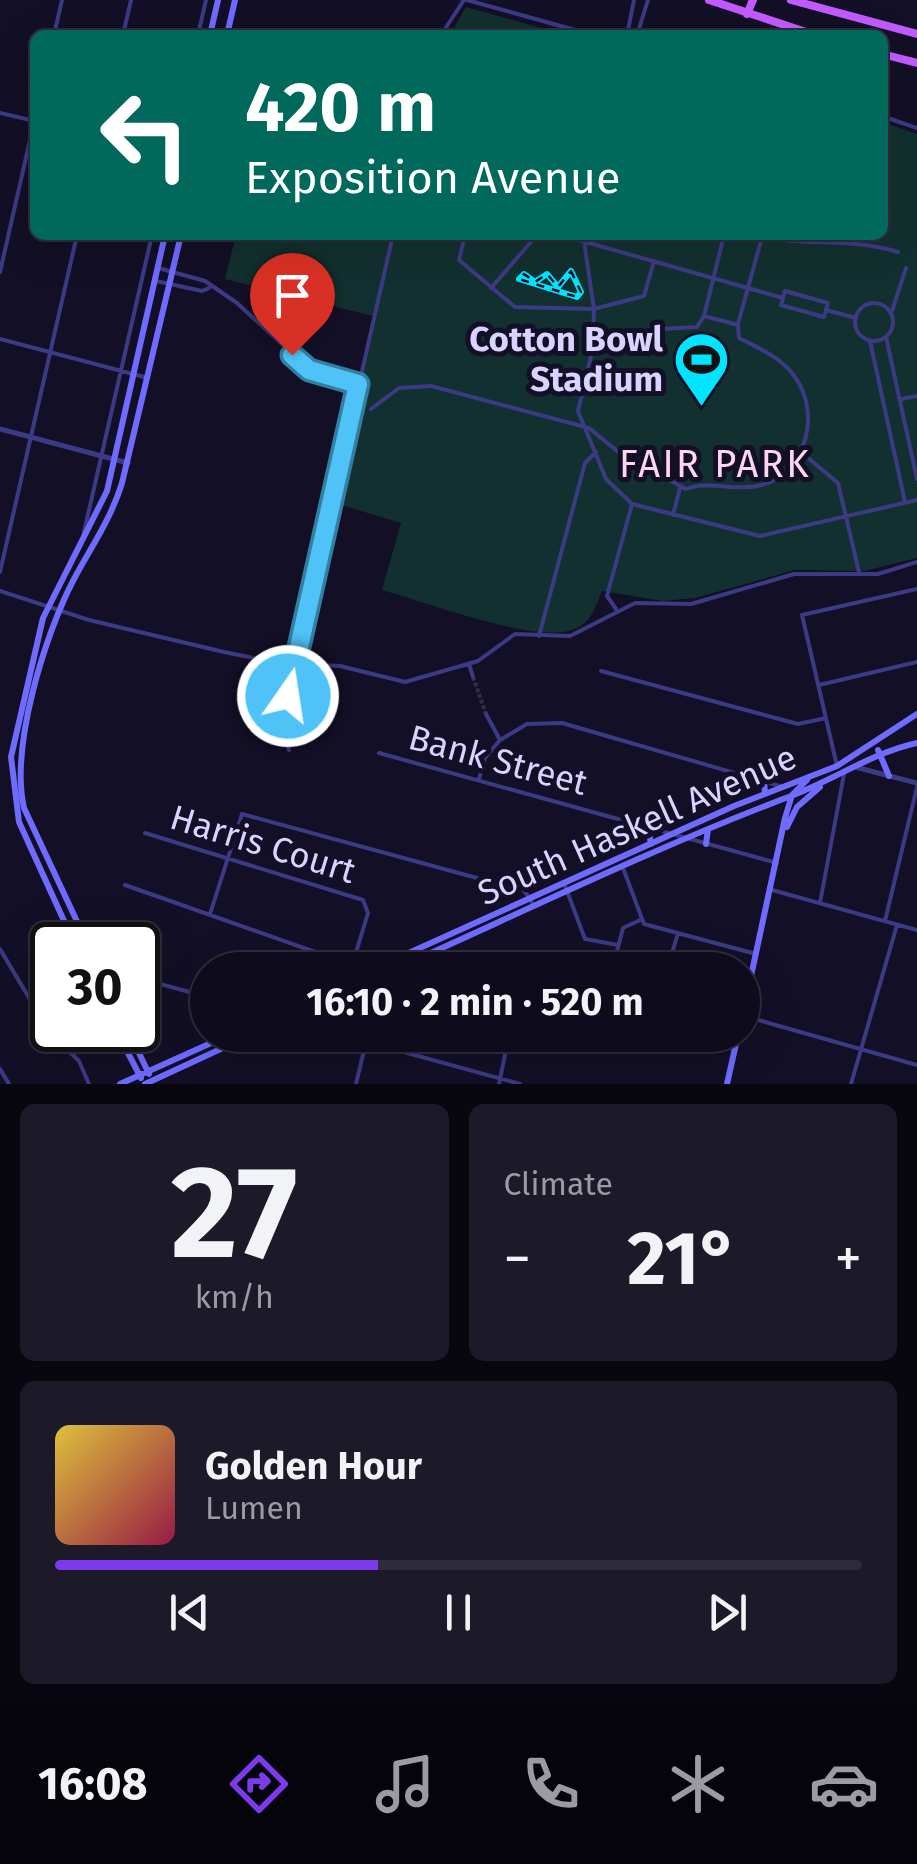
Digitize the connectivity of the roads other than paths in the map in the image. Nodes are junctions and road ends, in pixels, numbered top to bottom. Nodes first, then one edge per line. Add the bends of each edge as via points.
1 (62, 0) edge
2 (131, 0) edge
3 (206, 0) edge
4 (218, 0) edge
5 (235, 0) edge
6 (466, 0) edge
7 (634, 0) edge
8 (648, 0) edge
9 (709, 0) edge
10 (753, 0) edge
11 (791, 0) edge
12 (747, 14) junction
13 (55, 30) edge
14 (124, 30) edge
15 (199, 30) edge
16 (211, 30) edge
17 (230, 30) edge
18 (445, 30) edge
19 (575, 30) edge
20 (628, 30) edge
21 (639, 30) edge
22 (799, 30) edge
23 (917, 34) edge
24 (888, 56) edge
25 (917, 63) edge
26 (0, 113) edge
27 (888, 118) edge
28 (30, 119) edge
29 (917, 128) edge
30 (30, 142) edge
31 (76, 240) edge
32 (151, 240) edge
33 (164, 240) edge
34 (179, 240) edge
35 (391, 240) edge
36 (464, 240) edge
37 (533, 240) edge
38 (580, 240) edge
39 (723, 240) edge
40 (757, 240) edge
41 (779, 240) edge
42 (584, 241) junction
43 (898, 252) dead end
44 (654, 261) junction
45 (158, 268) junction
46 (906, 268) dead end
47 (0, 272) edge
48 (172, 272) junction
49 (712, 278) junction
50 (155, 280) junction
51 (170, 284) junction
52 (210, 288) junction
53 (490, 289) junction
54 (749, 289) junction
55 (782, 298) junction
56 (594, 309) junction
57 (826, 310) junction
58 (892, 314) junction
59 (704, 316) junction
60 (856, 318) junction
61 (738, 325) junction
62 (886, 337) junction
63 (0, 339) edge
64 (870, 341) junction
65 (592, 348) junction
66 (50, 352) junction
67 (120, 370) junction
68 (134, 374) junction
69 (148, 378) junction
70 (358, 384) junction
71 (917, 396) edge
72 (900, 400) junction
73 (370, 409) dead end
74 (583, 426) junction
75 (0, 429) edge
76 (31, 438) junction
77 (596, 452) junction
78 (801, 452) junction
79 (914, 453) edge
80 (100, 457) junction
81 (116, 460) junction
82 (128, 463) junction
83 (917, 479) edge
84 (680, 488) junction
85 (917, 500) edge
86 (906, 503) junction
87 (632, 504) junction
88 (672, 515) junction
89 (846, 517) junction
90 (327, 527) junction
91 (336, 529) dead end
92 (82, 542) junction
93 (917, 562) edge
94 (0, 572) edge
95 (860, 574) junction
96 (917, 589) edge
97 (0, 591) edge
98 (48, 605) junction
99 (60, 610) junction
100 (617, 610) junction
101 (539, 636) junction
102 (917, 662) edge
103 (296, 664) junction
104 (469, 664) junction
105 (601, 671) dead end
106 (472, 677) tunnel mouth
107 (818, 685) junction
108 (486, 714) tunnel mouth
109 (917, 714) edge
110 (826, 718) junction
111 (500, 740) junction
112 (876, 742) junction
113 (917, 742) edge
114 (289, 750) dead end
115 (880, 752) junction
116 (380, 753) dead end
117 (837, 766) junction
118 (855, 767) junction
119 (844, 774) junction
120 (812, 776) junction
121 (889, 776) junction
122 (764, 778) junction
123 (478, 780) junction
124 (828, 781) junction
125 (917, 785) edge
126 (784, 787) junction
127 (766, 794) junction
128 (792, 796) junction
129 (768, 804) junction
130 (797, 807) junction
131 (785, 818) junction
132 (648, 828) junction
133 (708, 828) junction
134 (145, 833) dead end
135 (672, 834) junction
136 (686, 838) junction
137 (782, 842) junction
138 (652, 844) junction
139 (706, 844) junction
140 (228, 860) junction
141 (776, 864) junction
142 (622, 867) junction
143 (564, 883) junction
144 (125, 885) dead end
145 (771, 890) junction
146 (567, 892) junction
147 (530, 898) junction
148 (820, 903) junction
149 (534, 907) junction
150 (210, 914) junction
151 (642, 920) junction
152 (64, 922) edge
153 (77, 922) edge
154 (885, 922) junction
155 (897, 924) junction
156 (917, 930) edge
157 (678, 933) junction
158 (618, 945) junction
159 (0, 949) edge
160 (316, 952) edge
161 (356, 952) edge
162 (411, 952) edge
163 (433, 952) edge
164 (616, 952) edge
165 (672, 952) edge
166 (749, 952) edge
167 (756, 952) edge
168 (160, 984) edge
169 (190, 992) edge
170 (29, 998) joint
171 (760, 1022) edge
172 (861, 1050) junction
173 (130, 1052) edge
174 (136, 1052) edge
175 (192, 1052) edge
176 (215, 1052) edge
177 (364, 1052) edge
178 (400, 1052) edge
179 (505, 1052) edge
180 (734, 1052) edge
181 (917, 1065) edge
182 (0, 1068) edge
183 (143, 1074) junction
184 (499, 1081) edge
185 (149, 1083) edge
186 (9, 1084) edge
187 (89, 1084) edge
188 (120, 1084) edge
189 (356, 1084) edge
190 (520, 1084) edge
191 (726, 1084) edge
192 (852, 1084) edge

1 - 13 street
2 - 14 street
3 - 15 street
4 - 16 main road
5 - 17 main road
6 - 18 street
6 - 19 street
7 - 20 street
8 - 21 street
9 - 12 main road
10 - 12 main road
11 - 23 main road
12 - 22 main road
24 - 25 main road
26 - 28 street
27 - 29 street
30 - 47 street
31 - 66 street
32 - 67 street
33 - 45 main road
34 - 48 main road
35 - 70 street
36 - 53 street via 459,260
37 - 53 street
38 - 42 street
39 - 49 street
40 - 54 street
41 - 43 street
42 - 44 street
42 - 56 street
44 - 49 street
44 - 56 street via 646,295
45 - 48 street
45 - 50 main road
46 - 58 street
48 - 51 main road
48 - 52 street via 204,280
49 - 54 street
49 - 59 street
50 - 51 street
50 - 68 main road
51 - 52 street
51 - 69 main road
52 - 70 street via 237,303 309,370
53 - 56 street via 516,307
54 - 55 street
54 - 61 street
55 - 57 street via 780,305 824,317
55 - 57 street via 784,291 799,295 828,303
56 - 65 street
57 - 60 street
58 - 60 street via 871,304
58 - 62 street
59 - 61 street
59 - 65 street via 696,327 643,330
60 - 64 street via 858,332
61 - 78 street via 739,338 780,361 800,384 808,416
62 - 64 street
62 - 72 street
63 - 66 street
64 - 86 street
65 - 74 street via 578,411
66 - 67 street
66 - 76 street
67 - 68 street
67 - 80 street
68 - 69 street
68 - 81 main road
69 - 82 main road
70 - 90 street
71 - 72 street
72 - 79 street
73 - 74 street via 390,392 423,384
74 - 77 street
74 - 84 street
75 - 76 street
76 - 80 street
76 - 94 street
77 - 87 street via 606,479
77 - 101 street via 585,464
78 - 84 street via 781,476 764,484
78 - 89 street via 838,483
79 - 83 street
80 - 81 street
80 - 92 street
81 - 82 street
81 - 92 main road
82 - 99 main road via 110,517
84 - 88 street
85 - 86 street
86 - 89 street
87 - 88 street
87 - 100 street via 607,596
88 - 89 street via 752,536
89 - 95 street
90 - 91 street
90 - 103 street
92 - 98 main road
93 - 95 street
95 - 100 street via 794,574 710,600 635,603
96 - 107 street via 802,615
97 - 98 street
98 - 99 street
98 - 152 main road via 11,757 12,797
99 - 103 street
99 - 153 main road via 22,749 20,784 28,818
100 - 101 street via 570,636
101 - 104 street via 515,634
102 - 107 street
103 - 104 street via 340,666 405,682
103 - 114 street via 281,728
104 - 106 street
105 - 110 street via 798,724
107 - 110 street
108 - 111 street
109 - 112 main road, South Haskell Avenue
110 - 117 street
111 - 122 street via 527,724 554,722
111 - 123 street
112 - 115 main road
112 - 117 main road, South Haskell Avenue
113 - 115 main road, South Haskell Avenue
115 - 118 main road, South Haskell Avenue
115 - 121 main road
116 - 123 street, Bank Street
117 - 120 main road, South Haskell Avenue
118 - 119 main road, South Haskell Avenue
118 - 121 street
119 - 124 main road, South Haskell Avenue
119 - 148 street
120 - 126 main road, South Haskell Avenue
120 - 128 main road
121 - 125 street
122 - 126 street
122 - 127 main road
123 - 132 street, Bank Street
124 - 128 main road, South Haskell Avenue
124 - 130 main road
125 - 154 street
126 - 127 main road, South Haskell Avenue
126 - 128 main road
127 - 135 main road, South Haskell Avenue
128 - 129 main road, South Haskell Avenue
128 - 130 main road
128 - 131 main road
129 - 131 main road
129 - 133 main road, South Haskell Avenue
130 - 137 main road
131 - 137 main road
132 - 135 street, Bank Street
132 - 138 main road
133 - 136 main road, South Haskell Avenue
133 - 139 main road
134 - 140 street, Harris Court
135 - 136 street, Bank Street
135 - 138 main road, South Haskell Avenue
136 - 139 street, Bank Street
136 - 142 main road, South Haskell Avenue
137 - 141 main road
138 - 143 main road, South Haskell Avenue
139 - 141 street, Bank Street
140 - 147 street via 242,814 512,882
140 - 150 street
140 - 161 street, Harris Court via 366,903
141 - 145 main road
142 - 146 main road, South Haskell Avenue
142 - 151 street
143 - 146 street
143 - 147 main road, South Haskell Avenue
144 - 150 street
145 - 148 street
145 - 167 main road
146 - 149 main road, South Haskell Avenue
146 - 158 street via 585,939
147 - 149 street
147 - 162 main road, South Haskell Avenue
148 - 154 street
149 - 163 main road, South Haskell Avenue
150 - 160 street
151 - 157 street
151 - 158 street via 623,928
154 - 155 street
155 - 156 street
155 - 172 street
157 - 165 street
157 - 166 street
158 - 164 street
159 - 170 street
168 - 169 street
170 - 187 street
171 - 172 street
172 - 181 street
172 - 192 street
173 - 183 main road
174 - 183 main road
175 - 183 main road
176 - 185 main road
177 - 189 street
178 - 184 street
179 - 184 street
180 - 191 main road
182 - 186 street
183 - 185 main road
183 - 188 main road
184 - 190 street

